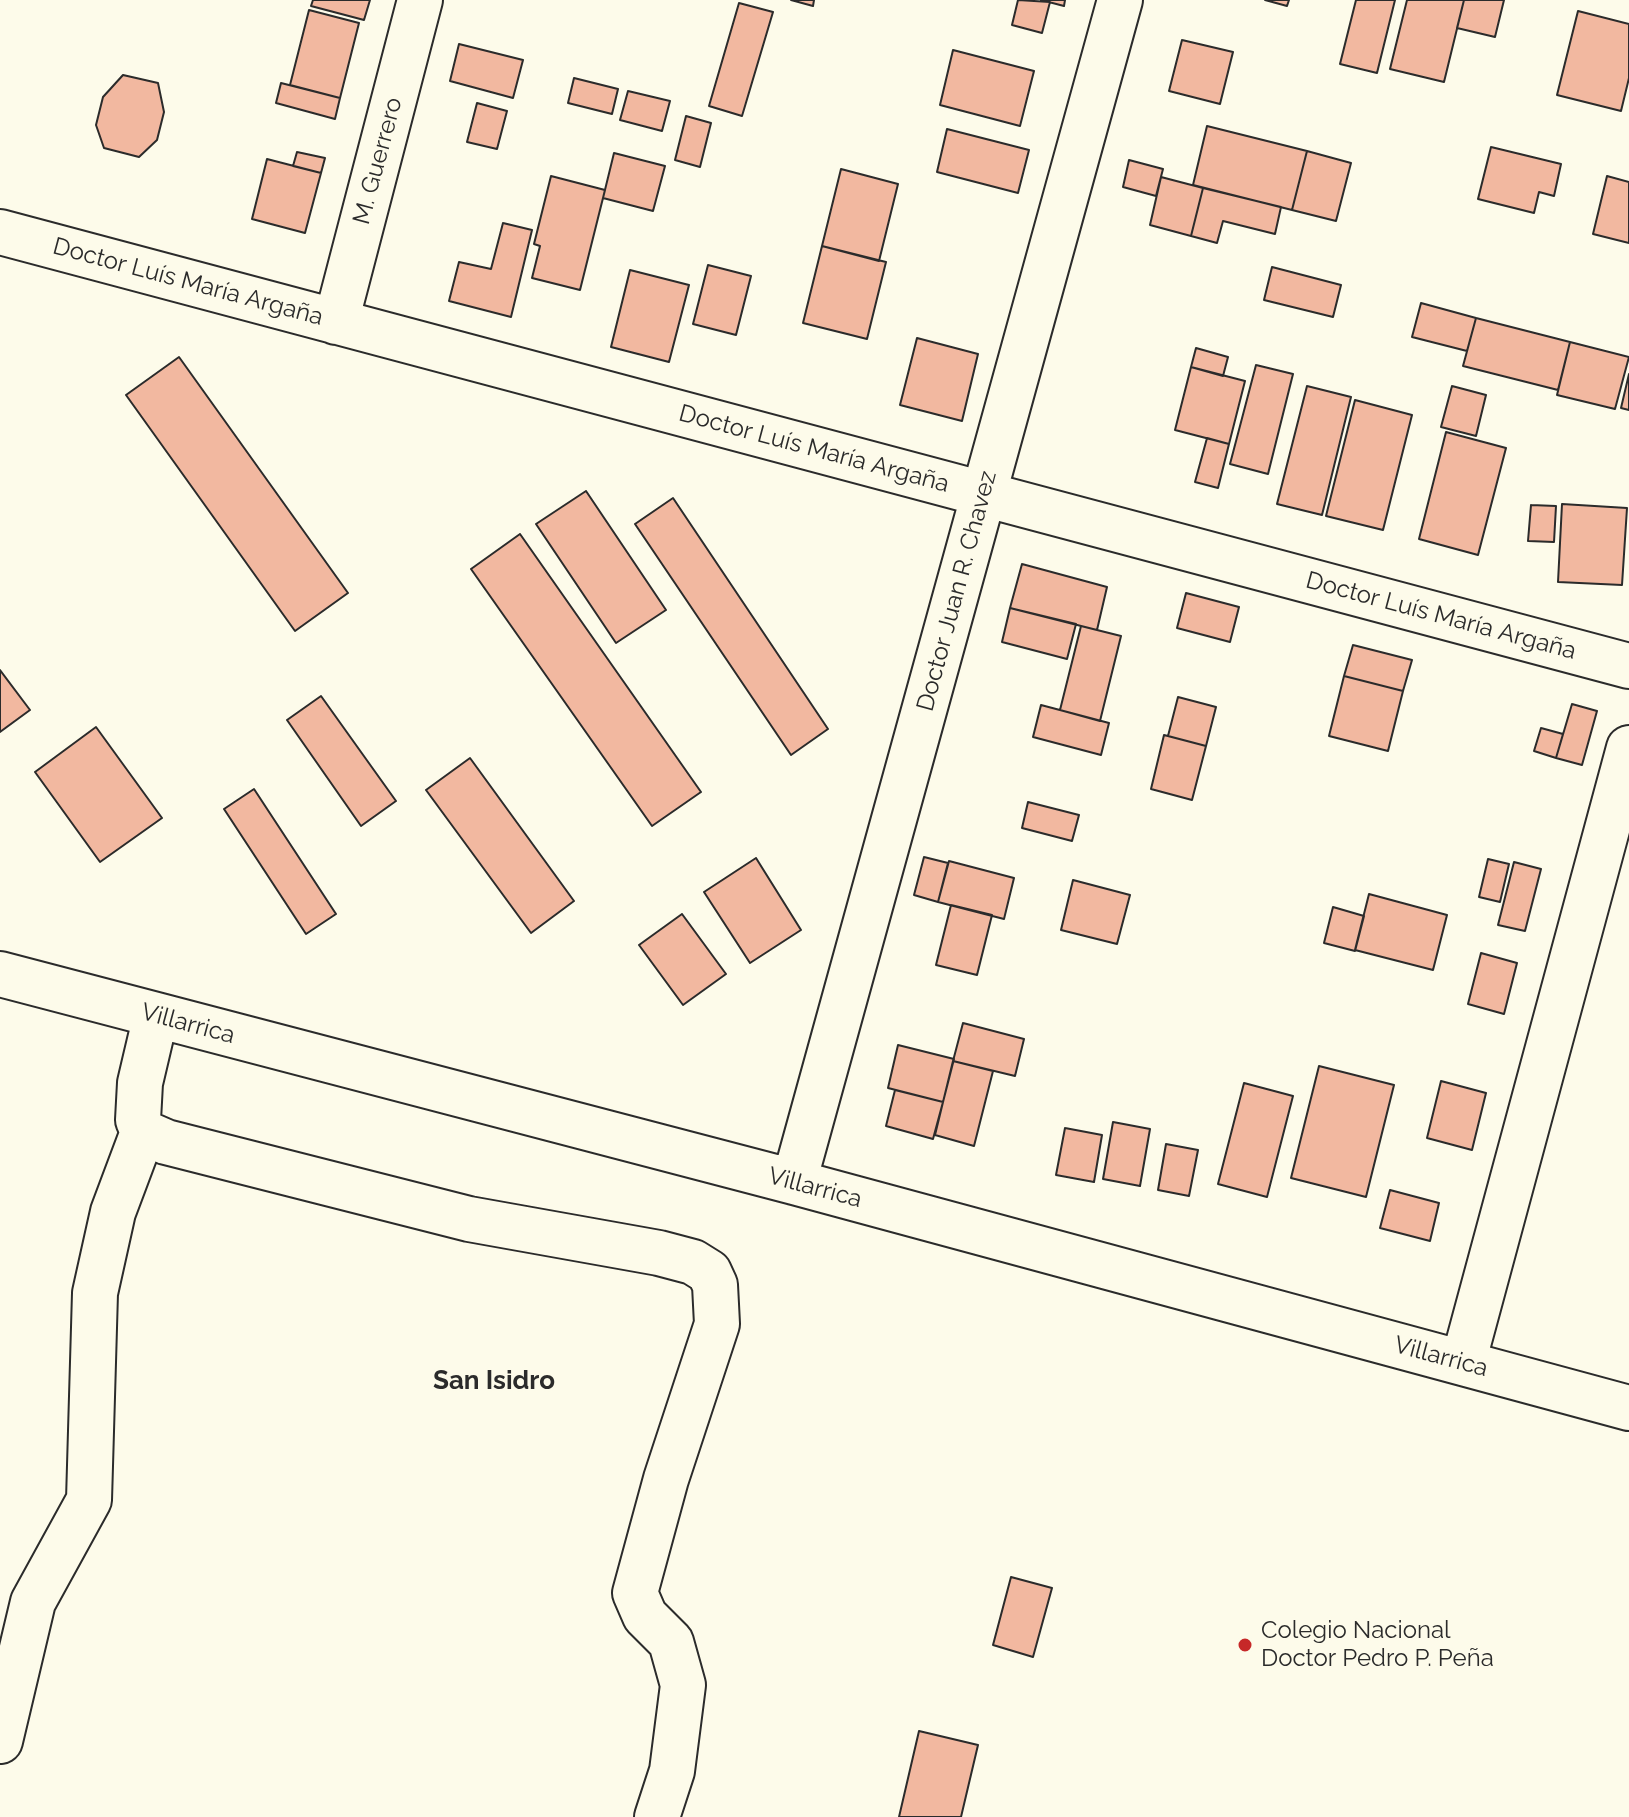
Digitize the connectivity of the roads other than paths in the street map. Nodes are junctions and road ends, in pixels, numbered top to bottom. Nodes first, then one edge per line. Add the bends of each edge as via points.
1 (420, 0) edge
2 (1120, 0) edge
3 (0, 232) edge
4 (336, 322) junction
5 (984, 494) junction
6 (1629, 666) edge
7 (1629, 748) edge
8 (0, 974) edge
9 (156, 1015) junction
10 (143, 1132) junction
11 (794, 1182) junction
12 (1463, 1363) junction
13 (1629, 1408) edge
14 (0, 1741) edge
15 (657, 1817) edge

1 - 4 street, M. Guerrero
2 - 5 street, Doctor Juan R. Chavez
3 - 4 street, Doctor Luís María Argaña
4 - 5 street, Doctor Luís María Argaña
5 - 6 street, Doctor Luís María Argaña
5 - 11 street, Doctor Juan R. Chavez
7 - 12 street
8 - 9 street, Villarrica
9 - 10 street via 140,1083 138,1120
9 - 11 street, Villarrica
10 - 14 street via 113,1212 95,1293 89,1500 33,1602
10 - 15 street via 469,1219 659,1253 709,1272 717,1324 635,1593 645,1616 671,1642 683,1685 672,1771
11 - 12 street, Villarrica
12 - 13 street, Villarrica

